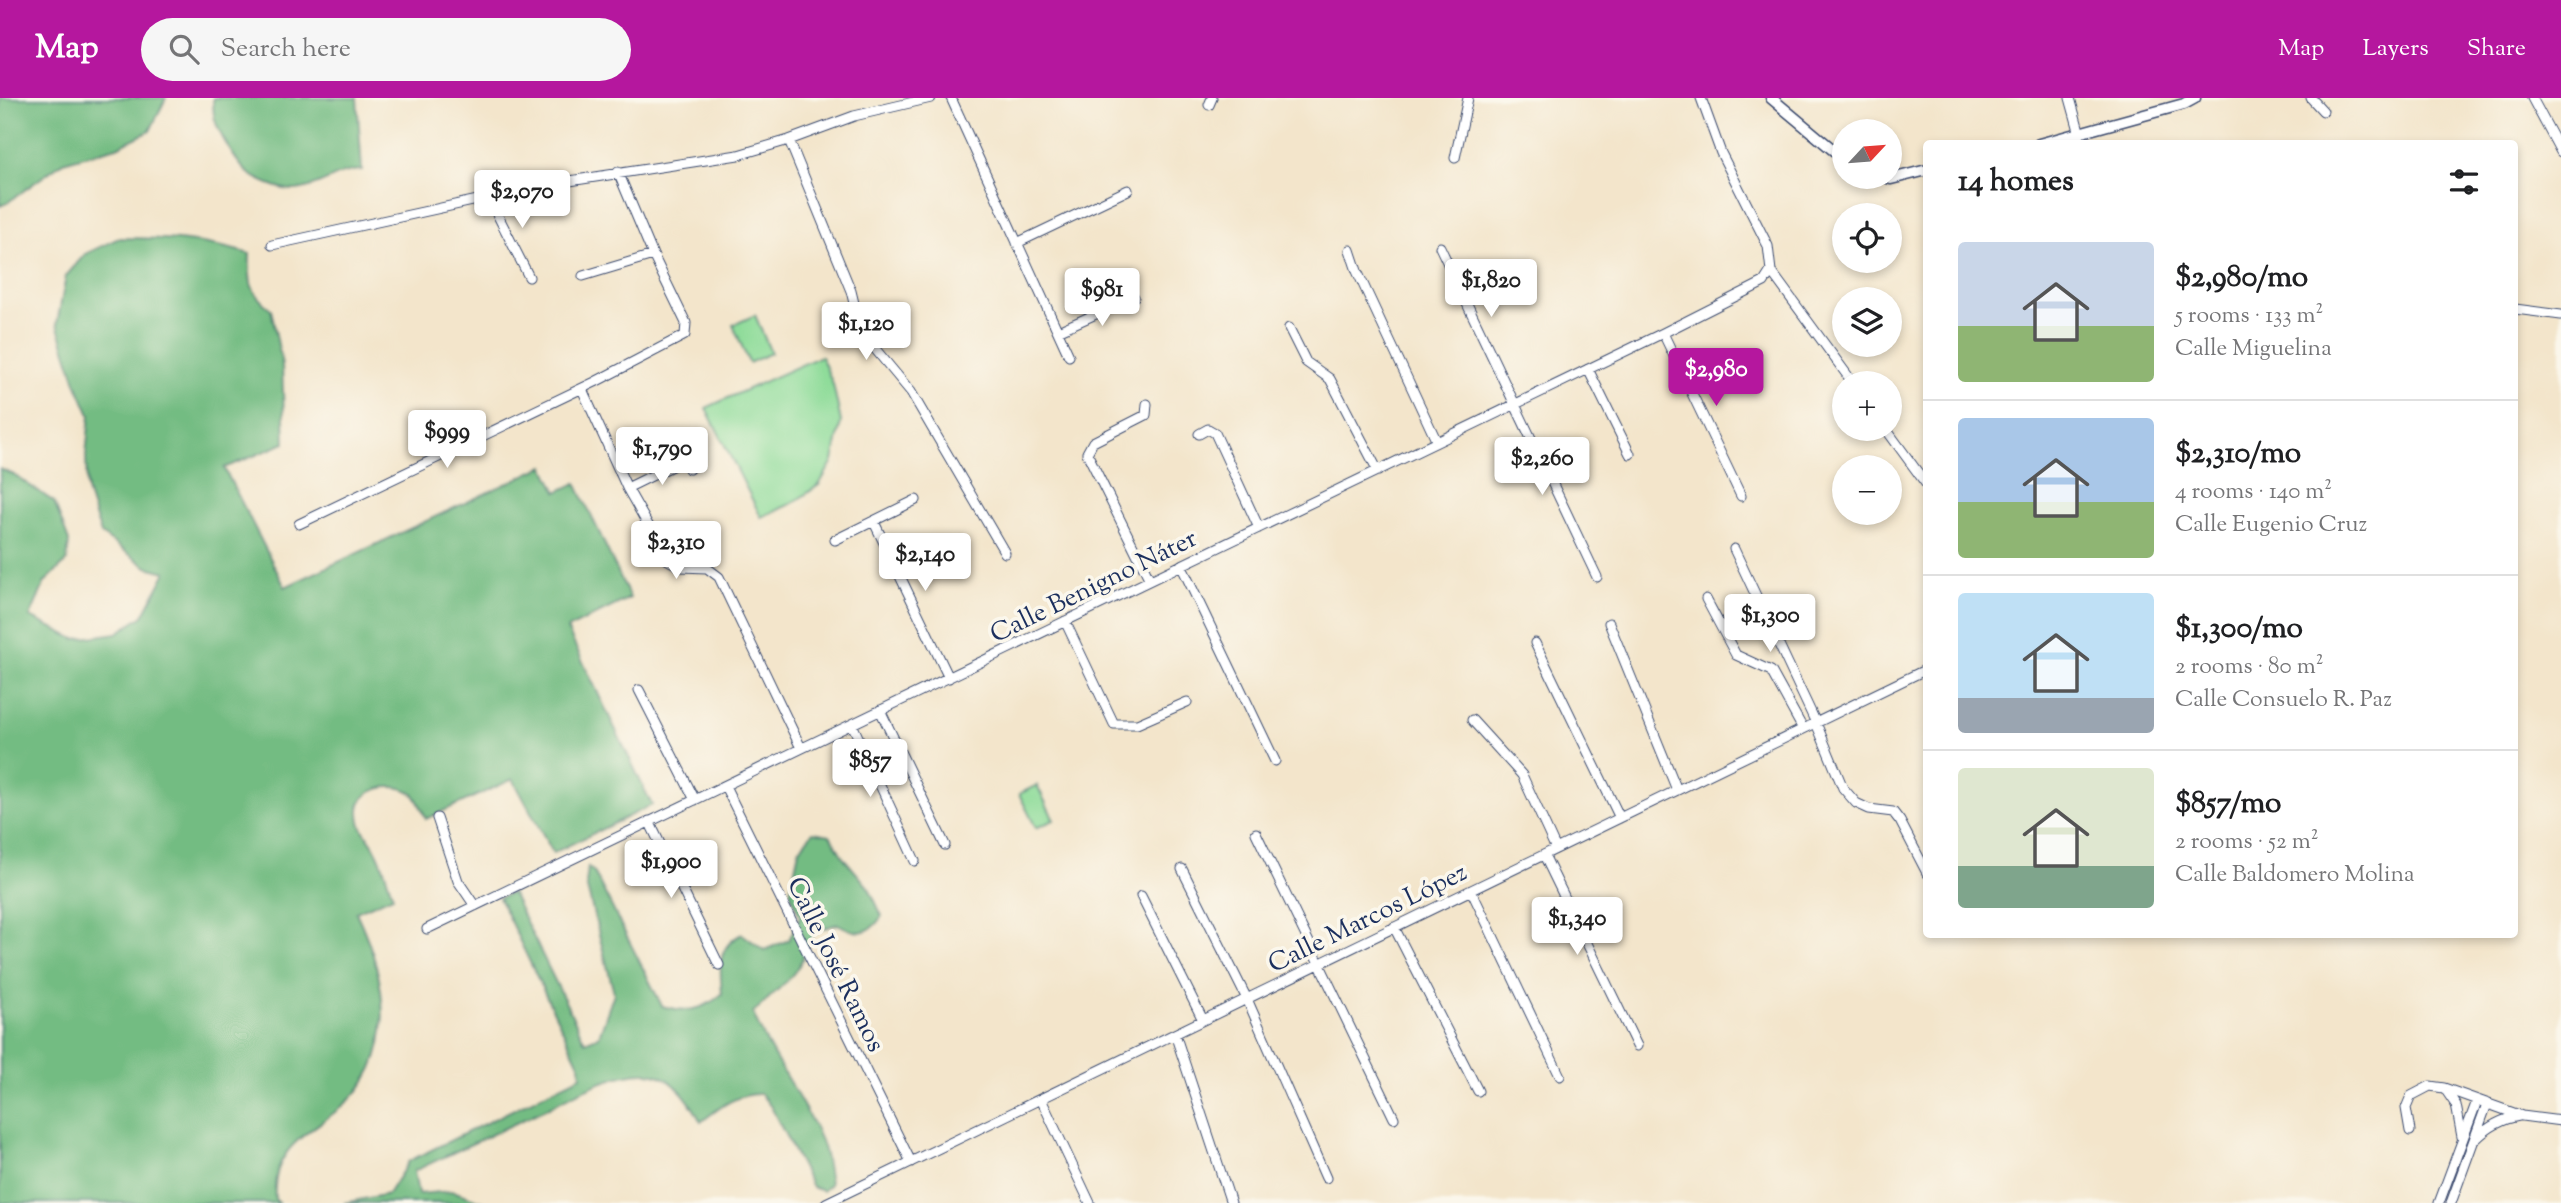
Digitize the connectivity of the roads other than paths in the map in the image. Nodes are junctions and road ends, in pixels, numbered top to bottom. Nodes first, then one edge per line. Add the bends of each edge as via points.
1 (931, 98) edge
2 (951, 98) edge
3 (1468, 98) edge
4 (1701, 98) edge
5 (1771, 98) edge
6 (2070, 98) edge
7 (2195, 98) edge
8 (2311, 98) edge
9 (2532, 98) edge
10 (2323, 111) dead end
11 (2080, 134) junction
12 (789, 140) junction
13 (2055, 140) edge
14 (1832, 149) edge
15 (2561, 152) edge
16 (1455, 158) dead end
17 (1923, 171) edge
18 (618, 173) junction
19 (1902, 176) edge
20 (1128, 190) dead end
21 (489, 198) junction
22 (1017, 243) junction
23 (272, 245) dead end
24 (1440, 247) dead end
25 (1350, 250) dead end
26 (653, 255) junction
27 (1771, 271) junction
28 (583, 276) dead end
29 (529, 277) dead end
30 (1134, 297) dead end
31 (2518, 309) edge
32 (2561, 315) edge
33 (1289, 328) dead end
34 (1058, 331) junction
35 (1663, 334) junction
36 (1069, 356) dead end
37 (1588, 369) junction
38 (1844, 371) edge
39 (582, 388) junction
40 (1147, 404) dead end
41 (1515, 404) junction
42 (1199, 434) dead end
43 (1895, 441) edge
44 (1437, 442) junction
45 (677, 446) dead end
46 (1630, 454) dead end
47 (684, 460) junction
48 (689, 469) dead end
49 (1378, 471) junction
50 (1923, 480) edge
51 (627, 488) junction
52 (1741, 496) dead end
53 (916, 500) dead end
54 (874, 522) junction
55 (299, 524) dead end
56 (1259, 528) junction
57 (835, 540) dead end
58 (1734, 549) dead end
59 (1005, 553) dead end
60 (1181, 565) junction
61 (1597, 577) dead end
62 (1150, 580) junction
63 (1706, 599) dead end
64 (1065, 621) junction
65 (1609, 623) dead end
66 (1535, 643) dead end
67 (1923, 671) edge
68 (949, 678) junction
69 (639, 690) dead end
70 (1186, 702) dead end
71 (880, 710) junction
72 (1472, 720) dead end
73 (852, 723) junction
74 (1816, 723) junction
75 (1803, 729) junction
76 (801, 748) junction
77 (1275, 761) dead end
78 (725, 786) junction
79 (1677, 790) junction
80 (695, 800) junction
81 (437, 818) dead end
82 (1620, 818) junction
83 (649, 821) junction
84 (1256, 833) dead end
85 (946, 845) dead end
86 (1556, 849) junction
87 (1544, 855) junction
88 (915, 861) dead end
89 (1923, 865) edge
90 (1182, 869) dead end
91 (1471, 890) junction
92 (1141, 896) dead end
93 (475, 906) junction
94 (1394, 927) junction
95 (427, 929) dead end
96 (1319, 964) junction
97 (719, 965) dead end
98 (1247, 999) junction
99 (1203, 1020) junction
100 (1175, 1034) junction
101 (1637, 1046) dead end
102 (1560, 1076) dead end
103 (2444, 1087) junction
104 (1478, 1091) dead end
105 (1041, 1099) junction
106 (2482, 1103) junction
107 (2522, 1116) junction
108 (1394, 1118) dead end
109 (2561, 1121) edge
110 (2410, 1131) dead end
111 (2468, 1141) junction
112 (911, 1162) junction
113 (1326, 1178) dead end
114 (826, 1203) edge
115 (1090, 1203) edge
116 (1231, 1203) edge
117 (2439, 1203) edge
118 (2451, 1203) edge

1 - 12 street via 854,116
2 - 22 street
3 - 16 street
4 - 27 street via 1721,153 1768,246
5 - 14 street
6 - 11 street
7 - 11 street
8 - 10 street
9 - 15 street
11 - 13 street
12 - 18 street via 738,155
12 - 59 street via 851,291 860,332 911,392
17 - 19 street
18 - 21 street
18 - 26 street
20 - 22 street
21 - 23 street
21 - 29 street
22 - 34 street
24 - 41 street
25 - 44 street
26 - 28 street
26 - 39 street via 686,323 685,335
27 - 35 street, Calle Benigno Náter via 1764,282
27 - 38 street
30 - 34 street
31 - 32 street
33 - 49 street via 1306,362 1330,379
34 - 36 street
35 - 37 street, Calle Benigno Náter
35 - 52 street
37 - 41 street, Calle Benigno Náter
37 - 46 street
39 - 51 street
39 - 55 street
40 - 62 street via 1146,415 1093,442 1087,453
41 - 44 street, Calle Benigno Náter
41 - 61 street
42 - 56 street via 1208,429 1215,433
43 - 50 street
44 - 49 street, Calle Benigno Náter
45 - 47 street
47 - 48 street
47 - 51 street
49 - 56 street, Calle Benigno Náter
51 - 76 street via 668,561 681,567 707,568 719,576
53 - 54 street
54 - 57 street
54 - 68 street
56 - 60 street, Calle Benigno Náter
58 - 74 street
60 - 62 street, Calle Benigno Náter
60 - 77 street
62 - 64 street, Calle Benigno Náter
63 - 75 street via 1736,655 1771,671
64 - 68 street, Calle Benigno Náter
64 - 70 street via 1114,724 1138,724
65 - 79 street
66 - 82 street
67 - 74 street, Calle Marcos López
68 - 71 street, Calle Benigno Náter
69 - 80 street
71 - 73 street, Calle Benigno Náter
71 - 85 street
72 - 86 street via 1522,775
73 - 76 street, Calle Benigno Náter
73 - 88 street
74 - 75 street, Calle Marcos López
74 - 89 street via 1843,788 1856,803 1893,812
75 - 79 street, Calle Marcos López
76 - 78 street, Calle Benigno Náter
78 - 80 street, Calle Benigno Náter
78 - 112 street, Calle José Ramos
79 - 82 street, Calle Marcos López
80 - 83 street, Calle Benigno Náter
81 - 93 street via 458,881
82 - 86 street, Calle Marcos López
83 - 93 street, Calle Benigno Náter
83 - 97 street
84 - 96 street
86 - 87 street, Calle Marcos López
87 - 91 street, Calle Marcos López
87 - 101 street
90 - 98 street
91 - 94 street, Calle Marcos López
91 - 102 street
92 - 99 street
93 - 95 street, Calle Benigno Náter
94 - 96 street, Calle Marcos López
94 - 104 street
96 - 98 street, Calle Marcos López
96 - 108 street
98 - 99 street, Calle Marcos López
98 - 113 street
99 - 100 street, Calle Marcos López
100 - 105 street, Calle Marcos López
100 - 116 street
103 - 106 street
103 - 110 street via 2430,1086 2411,1096 2406,1108
103 - 111 street via 2456,1105
105 - 112 street, Calle Marcos López
105 - 115 street
106 - 107 street
106 - 111 street
107 - 109 street
107 - 111 street via 2509,1118
111 - 117 street
111 - 118 street
112 - 114 street, Calle Marcos López

